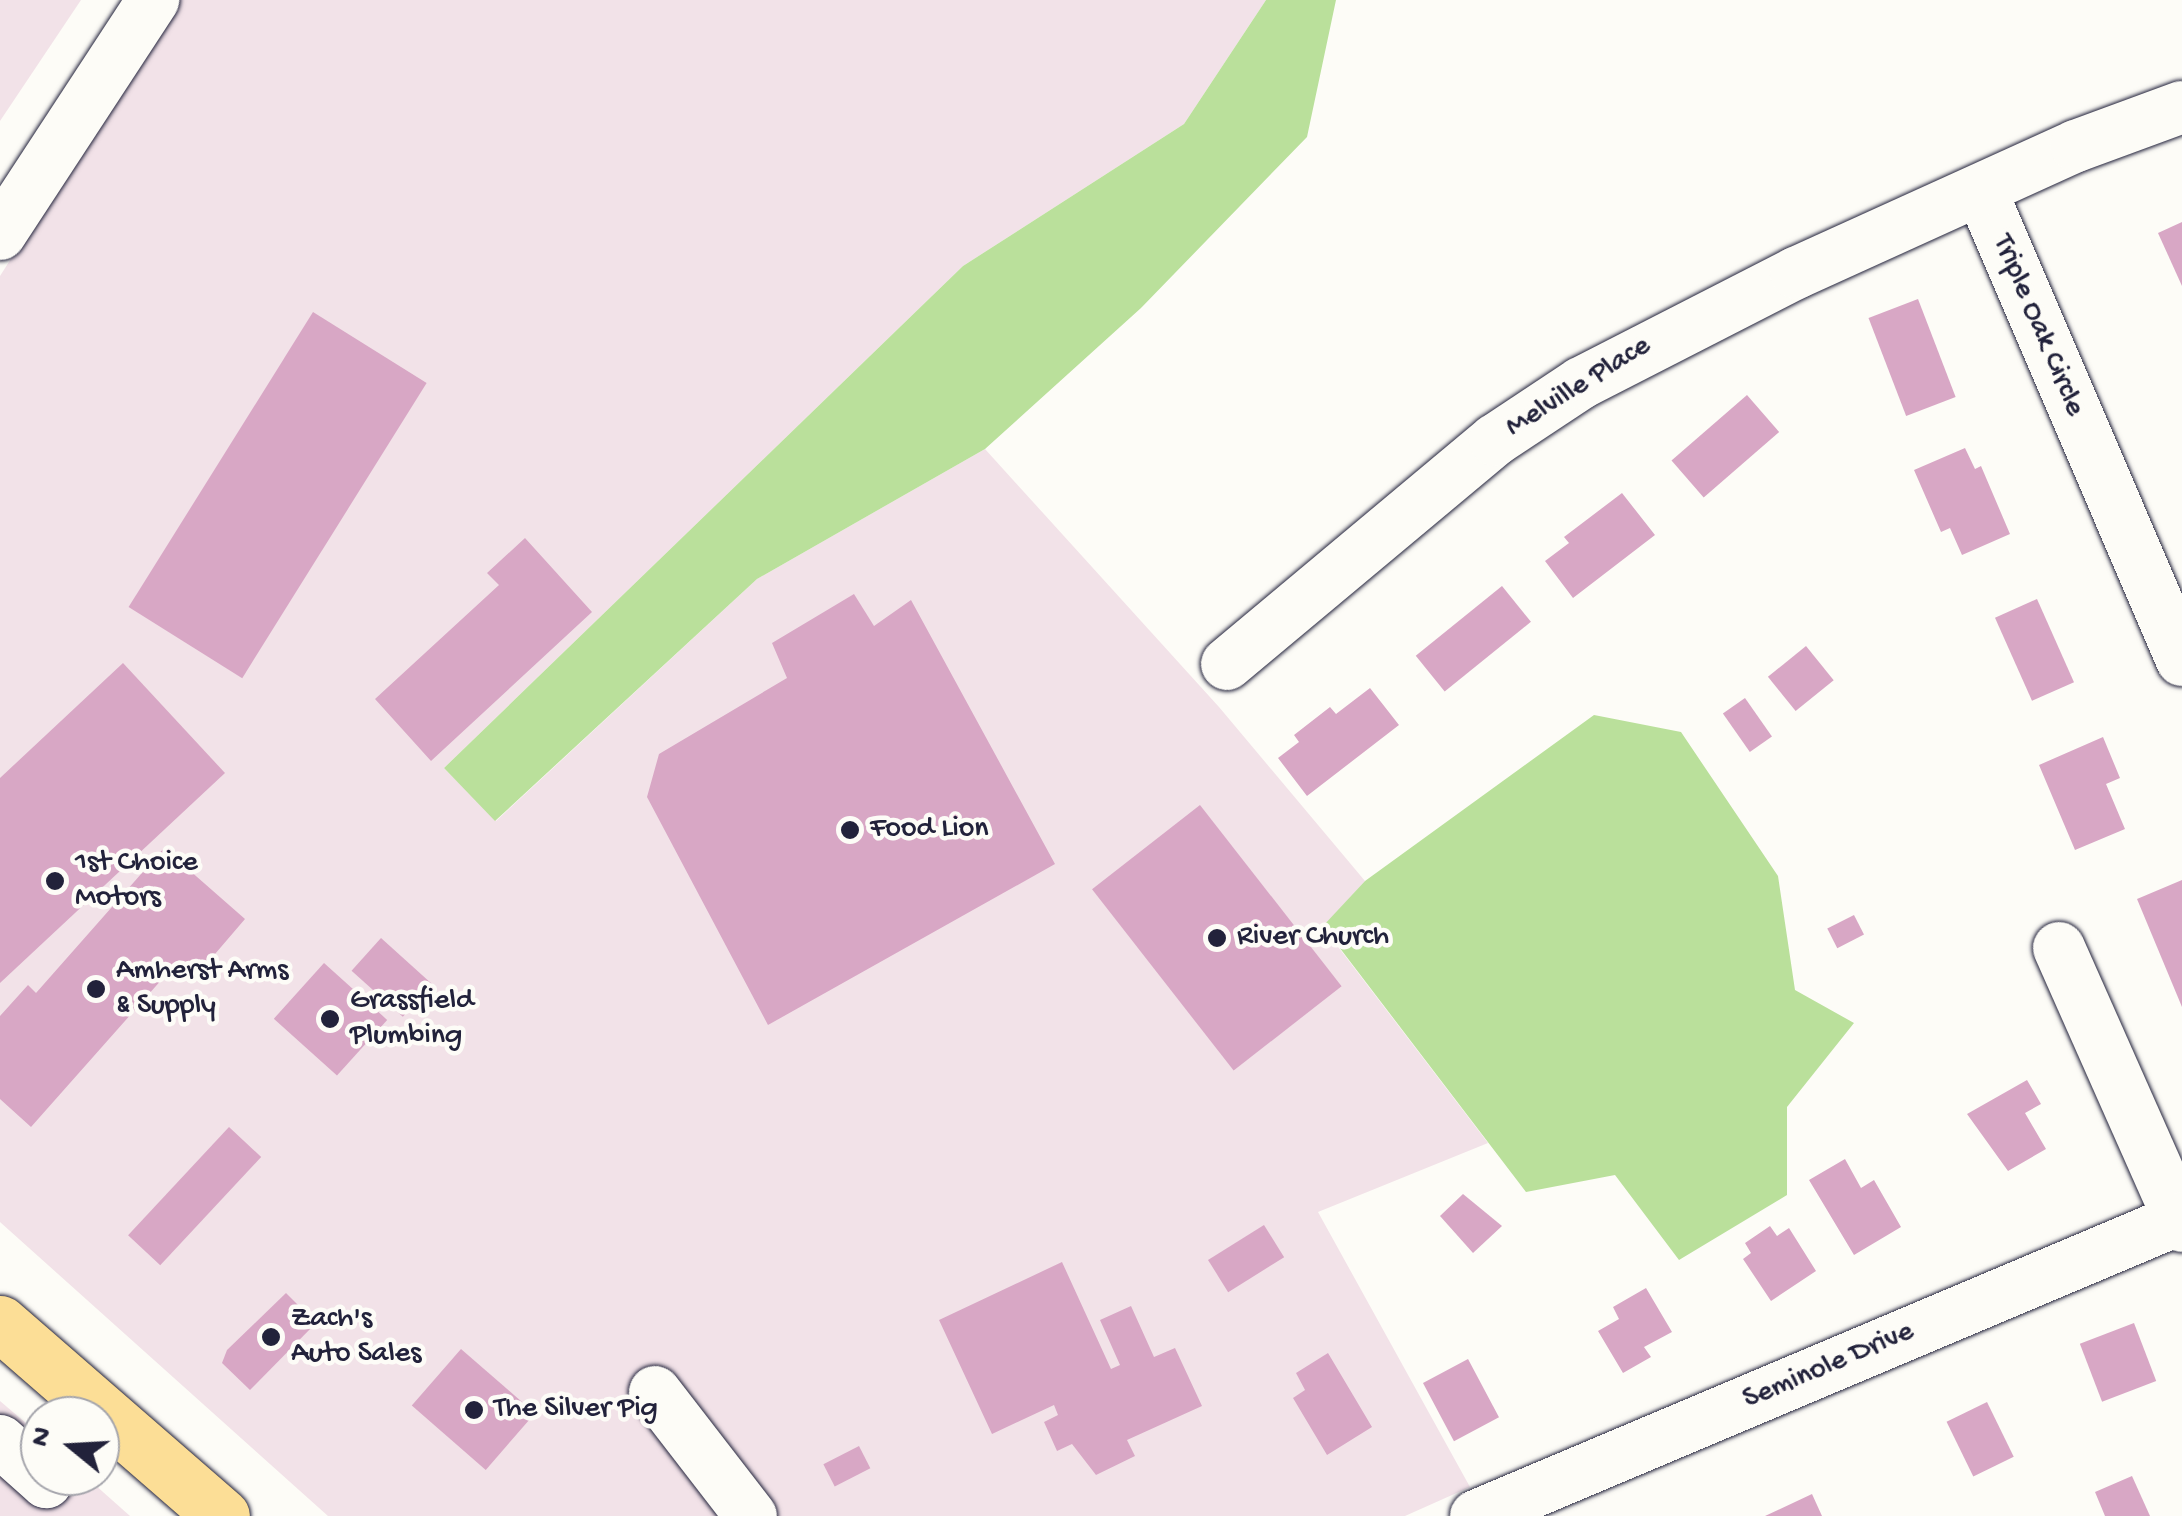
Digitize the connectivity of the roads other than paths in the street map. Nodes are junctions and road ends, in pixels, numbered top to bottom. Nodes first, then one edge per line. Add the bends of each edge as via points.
1 (153, 0) edge
2 (2182, 107) edge
3 (1982, 192) junction
4 (0, 234) edge
5 (2182, 660) edge
6 (1227, 664) dead end
7 (2059, 948) dead end
8 (2181, 1221) edge
9 (0, 1323) edge
10 (654, 1392) dead end
11 (80, 1396) edge
12 (120, 1431) edge
13 (0, 1440) edge
14 (20, 1458) edge
15 (222, 1516) edge
16 (750, 1516) edge
17 (1476, 1516) edge

1 - 4 street
2 - 3 street via 2076,146
3 - 5 street, Triple Oak Circle
3 - 6 street, Melville Place via 1796,273 1580,383 1480,452
7 - 8 street
8 - 17 street, Seminole Drive
9 - 11 main road
10 - 16 street
12 - 15 main road
13 - 14 street

